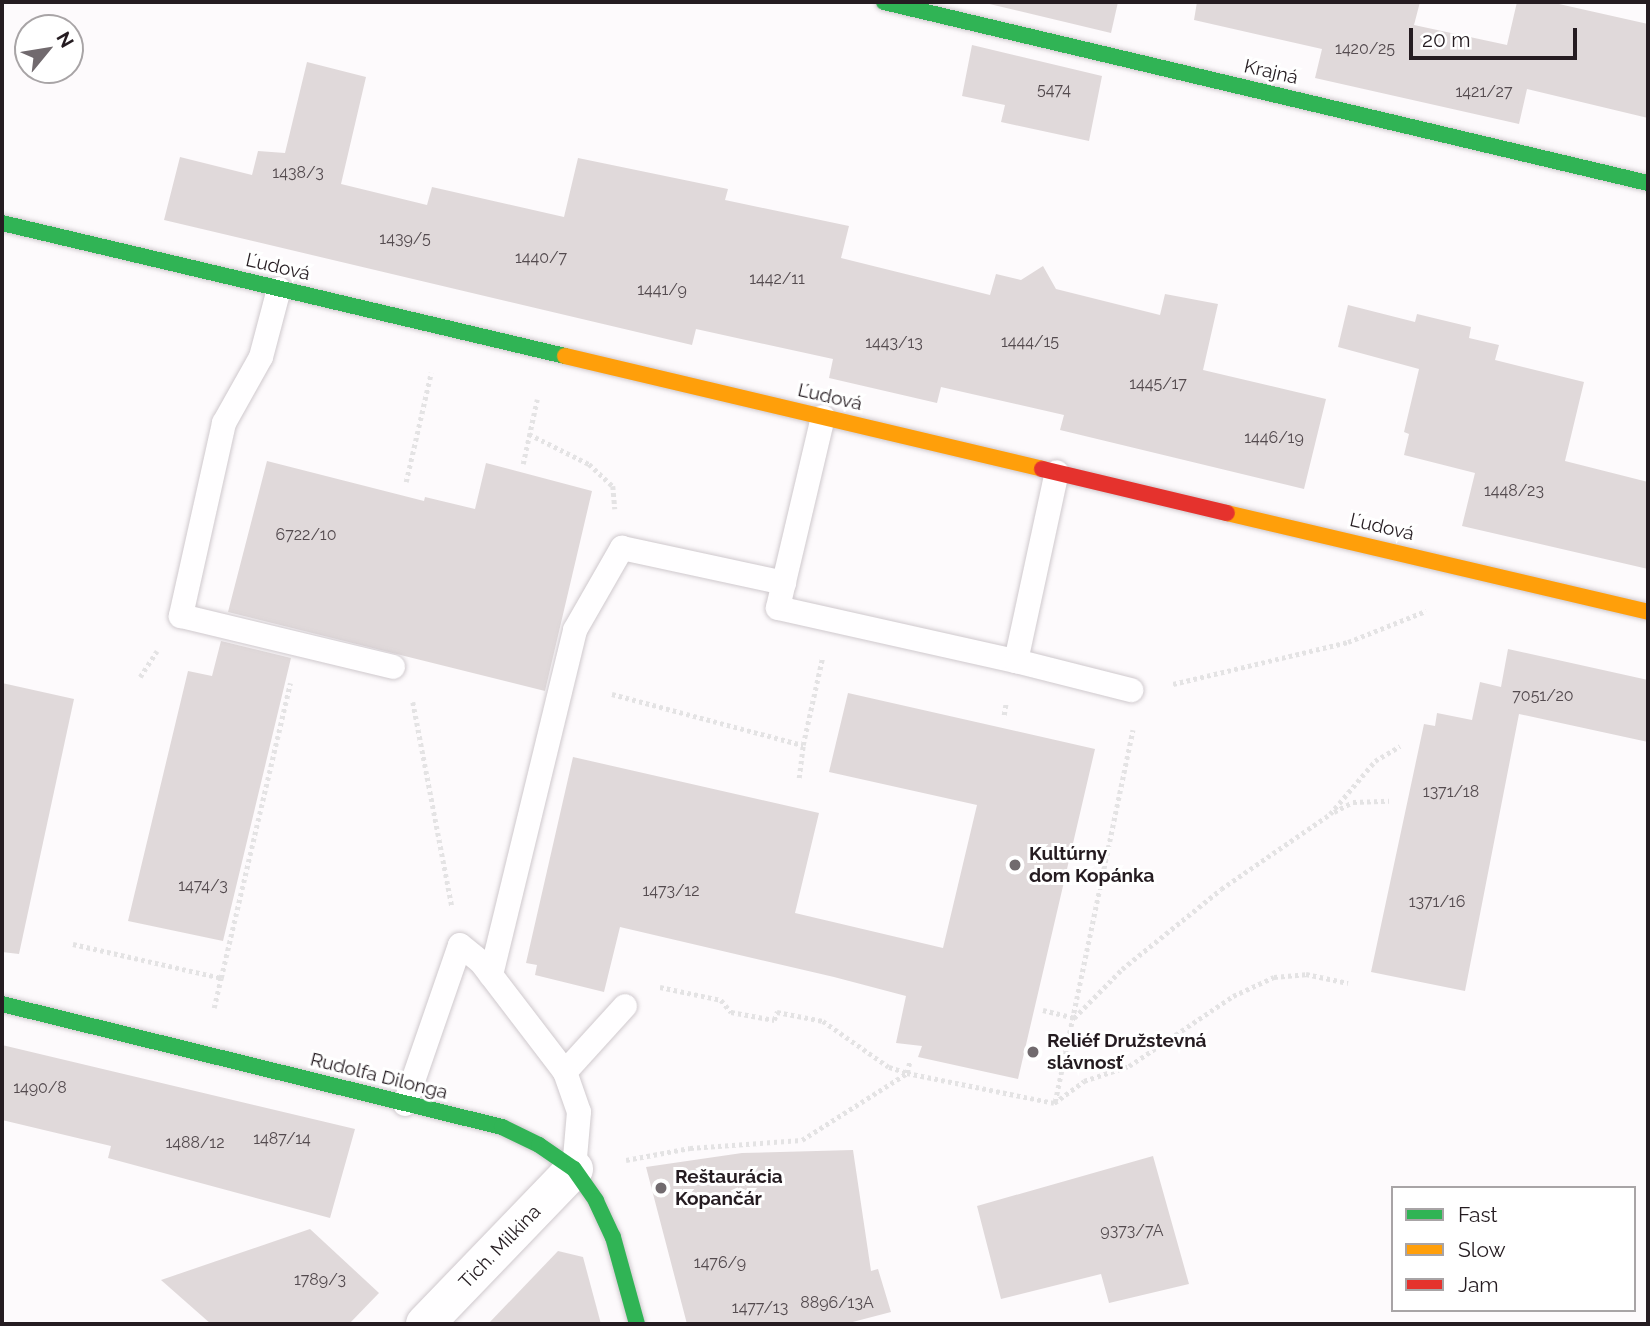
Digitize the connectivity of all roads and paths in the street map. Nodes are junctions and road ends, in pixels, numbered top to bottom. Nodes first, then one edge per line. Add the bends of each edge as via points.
1 (884, 2) edge
2 (1648, 183) edge
3 (2, 223) edge
4 (279, 289) junction
5 (442, 327) junction
6 (823, 417) junction
7 (529, 434) dead end
8 (1057, 472) junction
9 (406, 482) dead end
10 (622, 548) junction
11 (784, 583) junction
12 (1431, 608) dead end
13 (1648, 612) edge
14 (830, 620) junction
15 (299, 645) junction
16 (1016, 661) junction
17 (393, 667) joint
18 (1136, 691) junction
19 (612, 694) dead end
20 (803, 745) junction
21 (1401, 746) dead end
22 (799, 778) dead end
23 (1389, 801) dead end
24 (1330, 814) junction
25 (73, 944) dead end
26 (460, 945) junction
27 (491, 975) junction
28 (1348, 984) dead end
29 (2, 1004) edge
30 (625, 1006) joint
31 (1043, 1010) dead end
32 (1074, 1018) junction
33 (910, 1060) dead end
34 (565, 1072) junction
35 (907, 1073) junction
36 (1054, 1103) junction
37 (405, 1104) junction
38 (574, 1169) junction
39 (425, 1324) edge
40 (637, 1324) edge

1 - 2 street, Krajná
3 - 4 street, Ľudová
4 - 5 street, Ľudová
4 - 15 lane via 261,358 224,423 181,616
5 - 6 street, Ľudová
5 - 9 path
6 - 8 street, Ľudová
6 - 11 lane
7 - 10 path via 589,464 613,486
8 - 13 street, Ľudová
8 - 16 lane
10 - 11 lane
10 - 27 lane via 575,630
11 - 14 lane via 778,608
12 - 18 path via 1348,642
14 - 16 lane
14 - 20 path
15 - 17 lane
15 - 25 path via 220,978
16 - 18 lane
17 - 26 path via 409,683
18 - 32 path
19 - 20 path
20 - 22 path
21 - 24 path via 1376,761
23 - 24 path via 1353,802
24 - 32 path via 1222,889 1122,970
26 - 27 lane
26 - 37 lane
27 - 34 lane
28 - 36 path via 1306,974 1274,977 1233,996 1129,1066 1084,1081
29 - 37 street, Rudolfa Dilonga
30 - 34 lane
30 - 35 path via 643,983 721,1000 731,1012 774,1020 777,1012 823,1021 889,1067
31 - 32 path
32 - 36 path
33 - 35 path
34 - 38 lane via 579,1112
35 - 36 path
35 - 38 path via 802,1140 690,1148
37 - 38 street, Rudolfa Dilonga via 502,1128
38 - 39 street, Tich. Milkina
38 - 40 street via 613,1237

